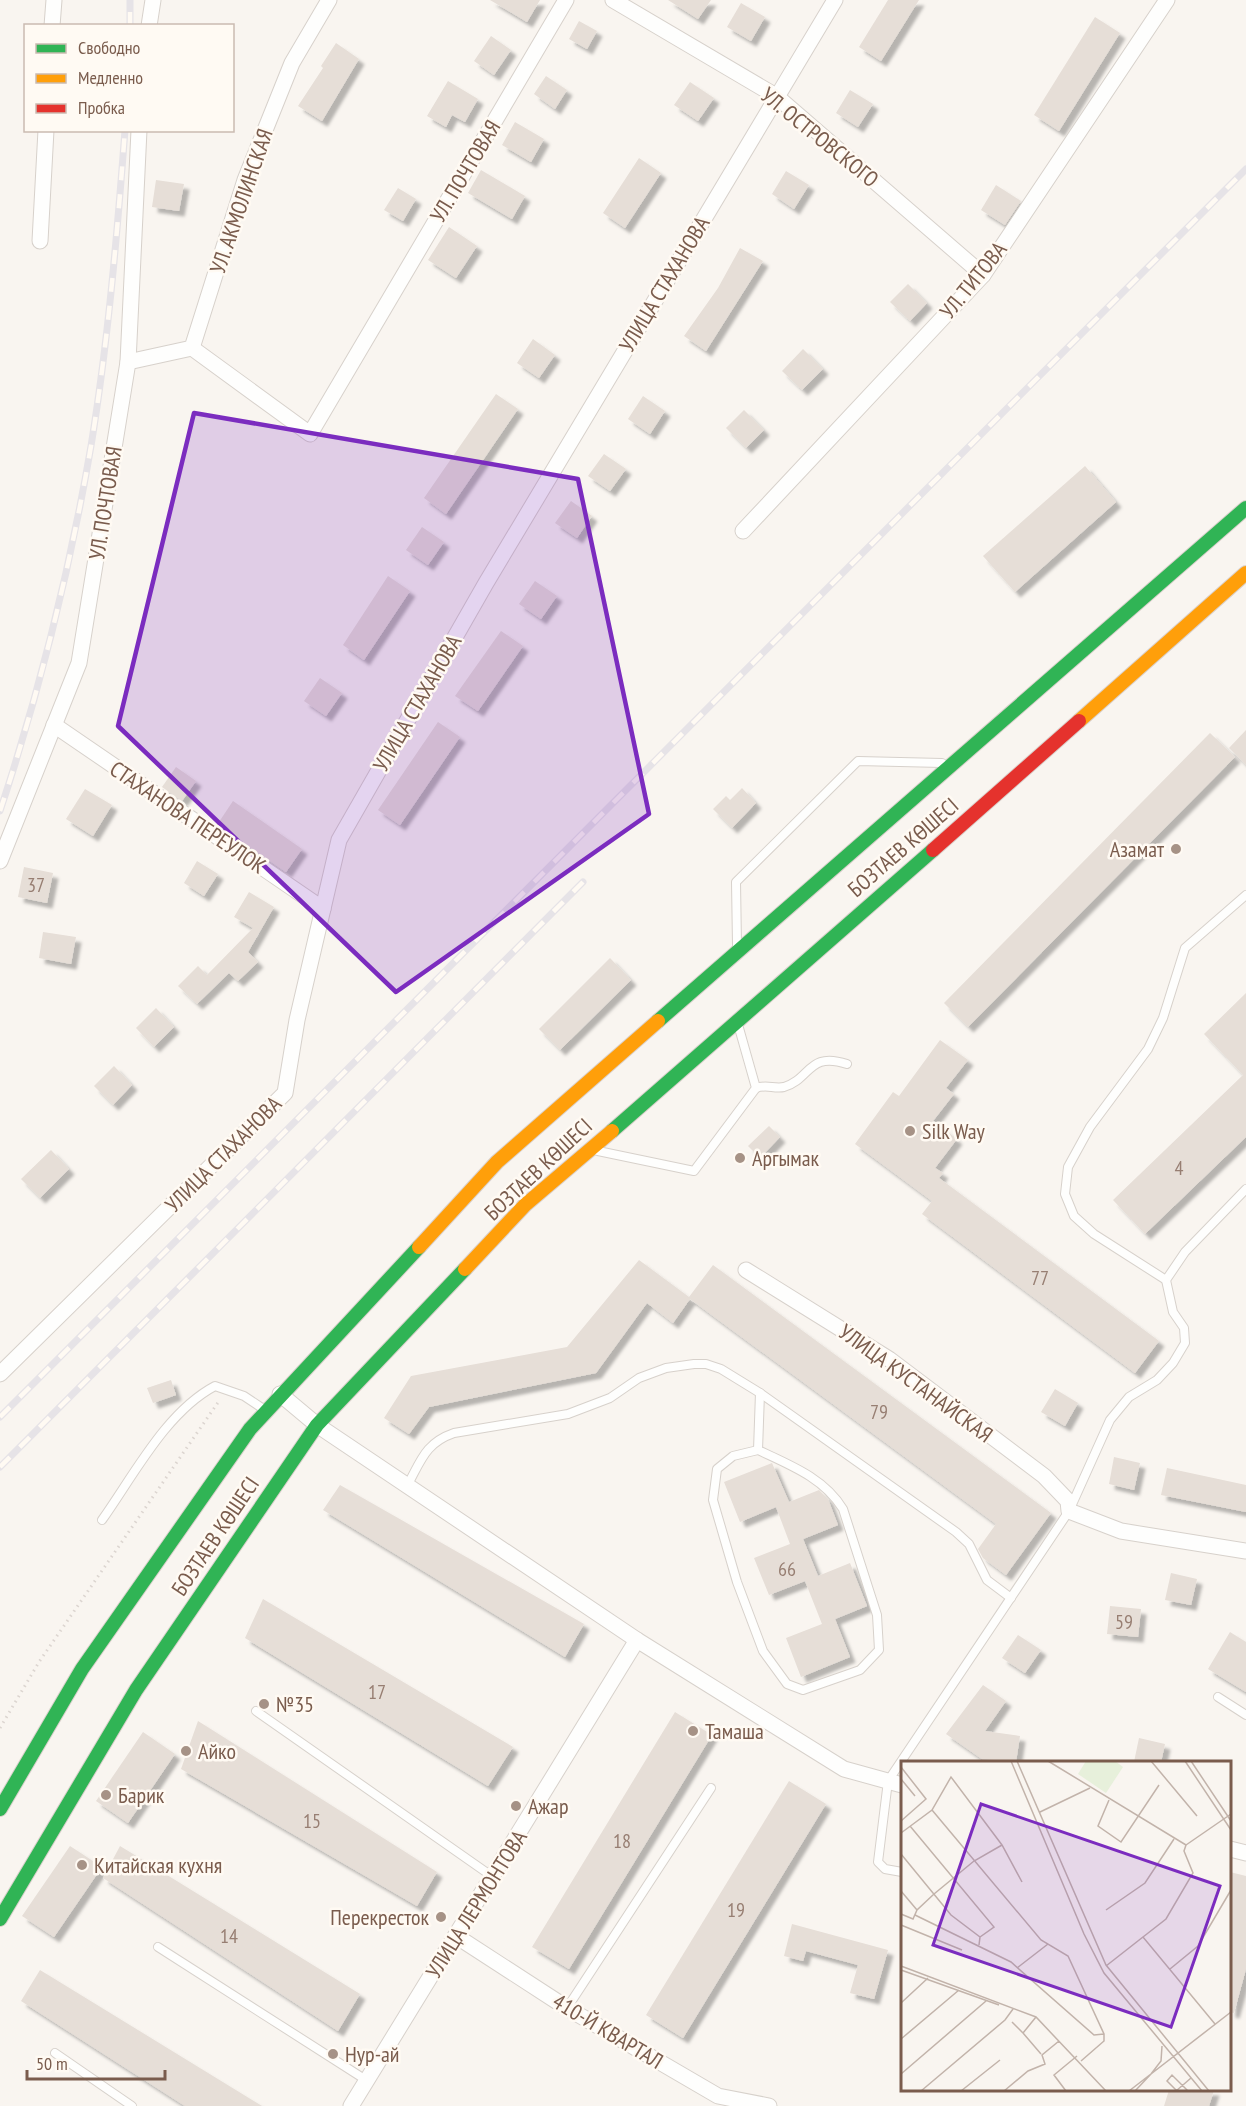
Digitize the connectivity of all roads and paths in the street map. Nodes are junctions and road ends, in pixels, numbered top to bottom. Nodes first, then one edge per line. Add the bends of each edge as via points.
1 (54, 0) edge
2 (153, 0) edge
3 (329, 0) edge
4 (566, 0) edge
5 (613, 0) edge
6 (835, 0) edge
7 (1167, 0) edge
8 (52, 24) edge
9 (150, 24) edge
10 (776, 96) junction
11 (46, 132) edge
12 (139, 132) edge
13 (40, 241) dead end
14 (983, 275) junction
15 (192, 348) junction
16 (128, 362) junction
17 (1246, 508) edge
18 (743, 531) dead end
19 (1246, 573) edge
20 (54, 725) junction
21 (952, 763) junction
22 (0, 861) edge
23 (1246, 895) edge
24 (322, 909) junction
25 (736, 954) junction
26 (738, 1023) junction
27 (847, 1064) dead end
28 (756, 1088) junction
29 (588, 1149) junction
30 (1246, 1189) edge
31 (746, 1270) dead end
32 (1166, 1280) junction
33 (0, 1374) edge
34 (226, 1390) junction
35 (760, 1393) junction
36 (280, 1394) junction
37 (266, 1411) junction
38 (317, 1425) junction
39 (758, 1450) junction
40 (407, 1486) junction
41 (1069, 1511) junction
42 (102, 1520) dead end
43 (1246, 1551) edge
44 (1011, 1598) junction
45 (637, 1640) junction
46 (1218, 1697) dead end
47 (256, 1711) dead end
48 (1246, 1715) edge
49 (0, 1728) edge
50 (910, 1761) edge
51 (896, 1783) edge
52 (711, 1788) dead end
53 (0, 1809) edge
54 (1231, 1849) edge
55 (1246, 1853) edge
56 (901, 1872) edge
57 (493, 1877) junction
58 (0, 1919) edge
59 (456, 1936) junction
60 (158, 1947) dead end
61 (567, 2008) junction
62 (55, 2053) dead end
63 (366, 2080) junction
64 (132, 2106) edge
65 (351, 2106) edge
66 (769, 2106) edge

1 - 8 street
2 - 9 street
3 - 15 street, УЛ. АКМОЛИНСКАЯ via 292,63 245,180
4 - 15 street, УЛ. ПОЧТОВАЯ via 310,434
5 - 10 street, УЛ. ОСТРОВСКОГО
6 - 10 street, УЛИЦА СТАХАНОВА
7 - 14 street, УЛ. ТИТОВА
10 - 14 street, УЛ. ОСТРОВСКОГО
10 - 24 street, УЛИЦА СТАХАНОВА via 480,593 339,840
11 - 13 street
12 - 16 street, УЛ. ПОЧТОВАЯ
14 - 18 street, УЛ. ТИТОВА
15 - 16 street
16 - 20 street, УЛ. ПОЧТОВАЯ via 79,663
17 - 21 highway, БОЗТАЕВ КӨШЕСІ
19 - 26 highway, БОЗТАЕВ КӨШЕСІ
20 - 22 street, УЛ. ПОЧТОВАЯ
20 - 24 street, СТАХАНОВА ПЕРЕУЛОК
21 - 25 highway, БОЗТАЕВ КӨШЕСІ
21 - 25 lane via 858,761 736,882
23 - 32 lane via 1185,948 1163,1018 1148,1049 1090,1127 1068,1167 1065,1194 1074,1216 1094,1234
24 - 33 street, УЛИЦА СТАХАНОВА via 285,1093
25 - 36 highway, БОЗТАЕВ КӨШЕСІ via 497,1162
26 - 28 lane
26 - 29 highway, БОЗТАЕВ КӨШЕСІ
27 - 28 lane via 826,1060 784,1086
28 - 29 lane via 694,1171
29 - 38 highway, БОЗТАЕВ КӨШЕСІ via 525,1205
30 - 32 lane via 1185,1252
31 - 41 street, УЛИЦА КУСТАНАЙСКАЯ via 890,1359 1059,1489 1068,1501
32 - 41 lane via 1173,1312 1184,1328 1185,1343 1157,1380 1129,1397 1110,1420
34 - 37 lane via 244,1396
34 - 42 lane via 215,1386 196,1396 176,1415
34 - 49 path via 39,1662
35 - 39 lane
35 - 40 lane via 706,1364 666,1368 639,1378 610,1398 568,1414 438,1438
35 - 44 lane via 965,1539 987,1580
36 - 37 highway, БОЗТАЕВ КӨШЕСІ
36 - 38 street
37 - 53 highway, БОЗТАЕВ КӨШЕСІ via 82,1669
38 - 40 street
38 - 58 highway, БОЗТАЕВ КӨШЕСІ via 136,1690
39 - 39 lane via 823,1484 836,1497 877,1615 879,1650 860,1670 803,1690 787,1684 763,1651 712,1500 717,1469 733,1456
40 - 45 street
41 - 43 street via 1121,1531
41 - 44 lane
44 - 50 lane
45 - 51 street via 844,1769
45 - 57 street, УЛИЦА ЛЕРМОНТОВА
46 - 48 lane
47 - 57 lane
51 - 56 lane via 878,1862 885,1869
52 - 61 lane
54 - 55 street
57 - 59 street, УЛИЦА ЛЕРМОНТОВА
59 - 61 street, 410-Й КВАРТАЛ
59 - 63 street, УЛИЦА ЛЕРМОНТОВА
60 - 63 lane
61 - 66 street, 410-Й КВАРТАЛ via 718,2096
62 - 64 lane
63 - 65 street, УЛИЦА ЛЕРМОНТОВА

